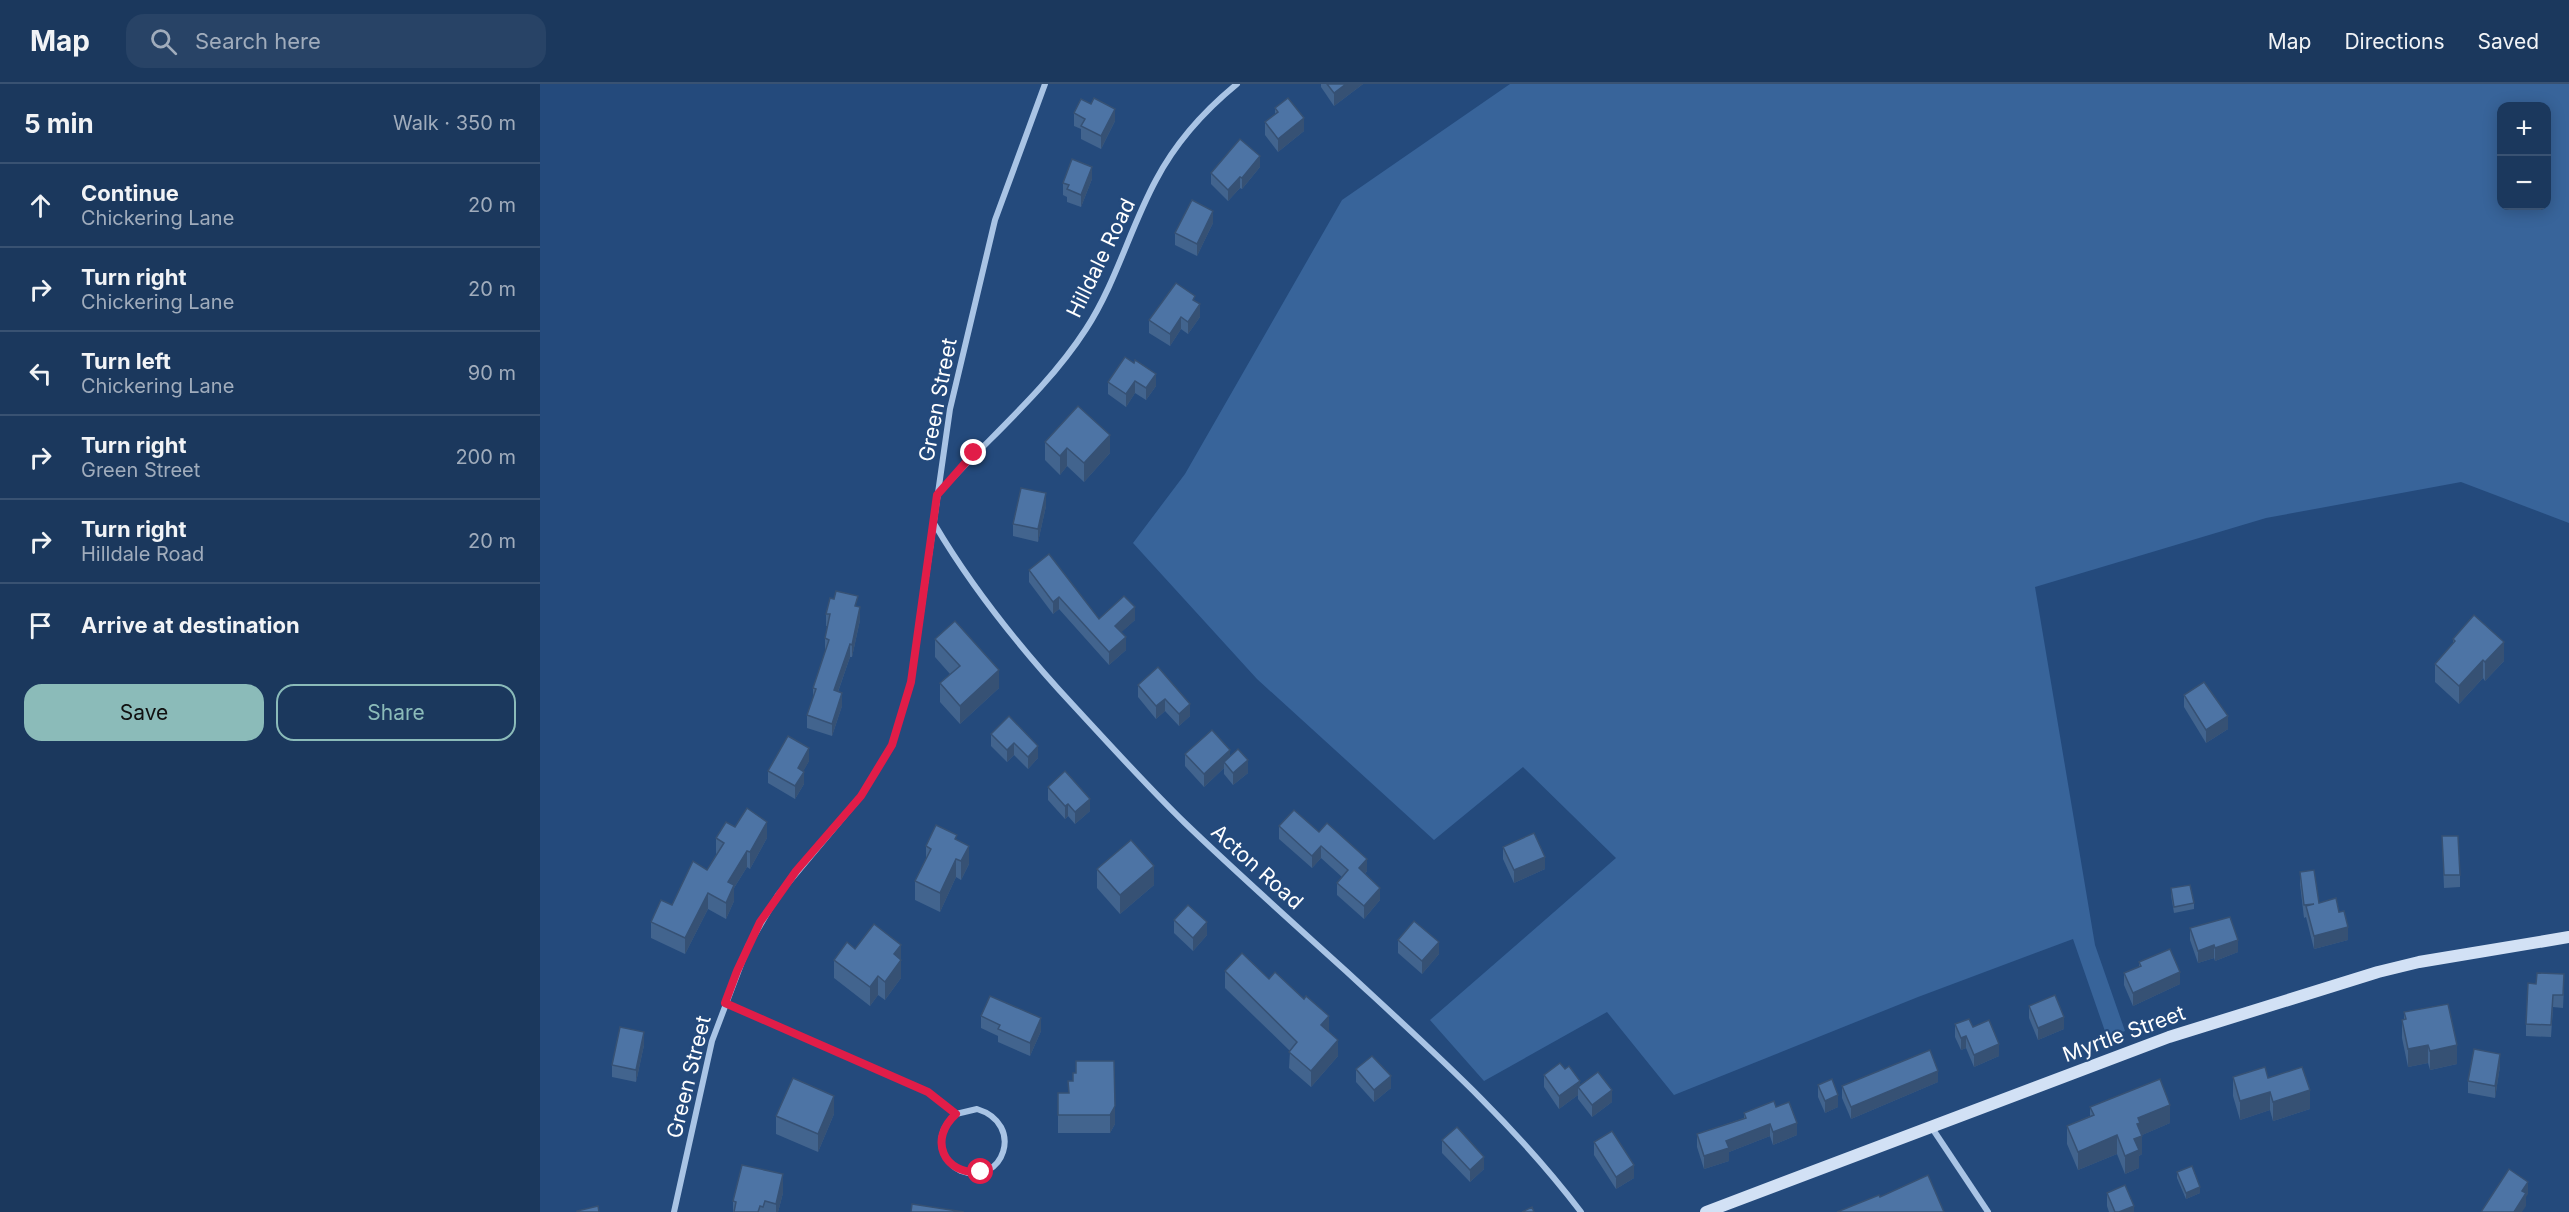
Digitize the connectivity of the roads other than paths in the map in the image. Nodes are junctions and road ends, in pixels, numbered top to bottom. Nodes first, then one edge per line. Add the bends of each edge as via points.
1 (1045, 84) edge
2 (1237, 84) edge
3 (937, 495) junction
4 (935, 524) junction
5 (2569, 937) edge
6 (725, 1003) junction
7 (956, 1114) junction
8 (1932, 1128) junction
9 (674, 1212) edge
10 (1581, 1212) edge
11 (1706, 1212) edge
12 (1988, 1212) edge

1 - 3 street, Green Street via 995,220 950,409
2 - 3 street, Hilldale Road via 1180,140 1155,181 1087,328 1037,393
3 - 4 street, Green Street
4 - 6 street, Green Street via 911,682 892,745 861,796 796,871 760,922
4 - 10 street, Acton Road via 960,569 986,603 1036,666 1108,744 1192,830 1441,1057 1542,1162
5 - 8 street, Myrtle Street via 2378,972 2169,1037
6 - 7 street via 928,1092
6 - 9 street, Green Street via 702,1079
7 - 7 street via 942,1132 944,1154 959,1170 969,1173 991,1168 1004,1150 1003,1128 996,1119 977,1109
8 - 11 street, Myrtle Street
8 - 12 street

